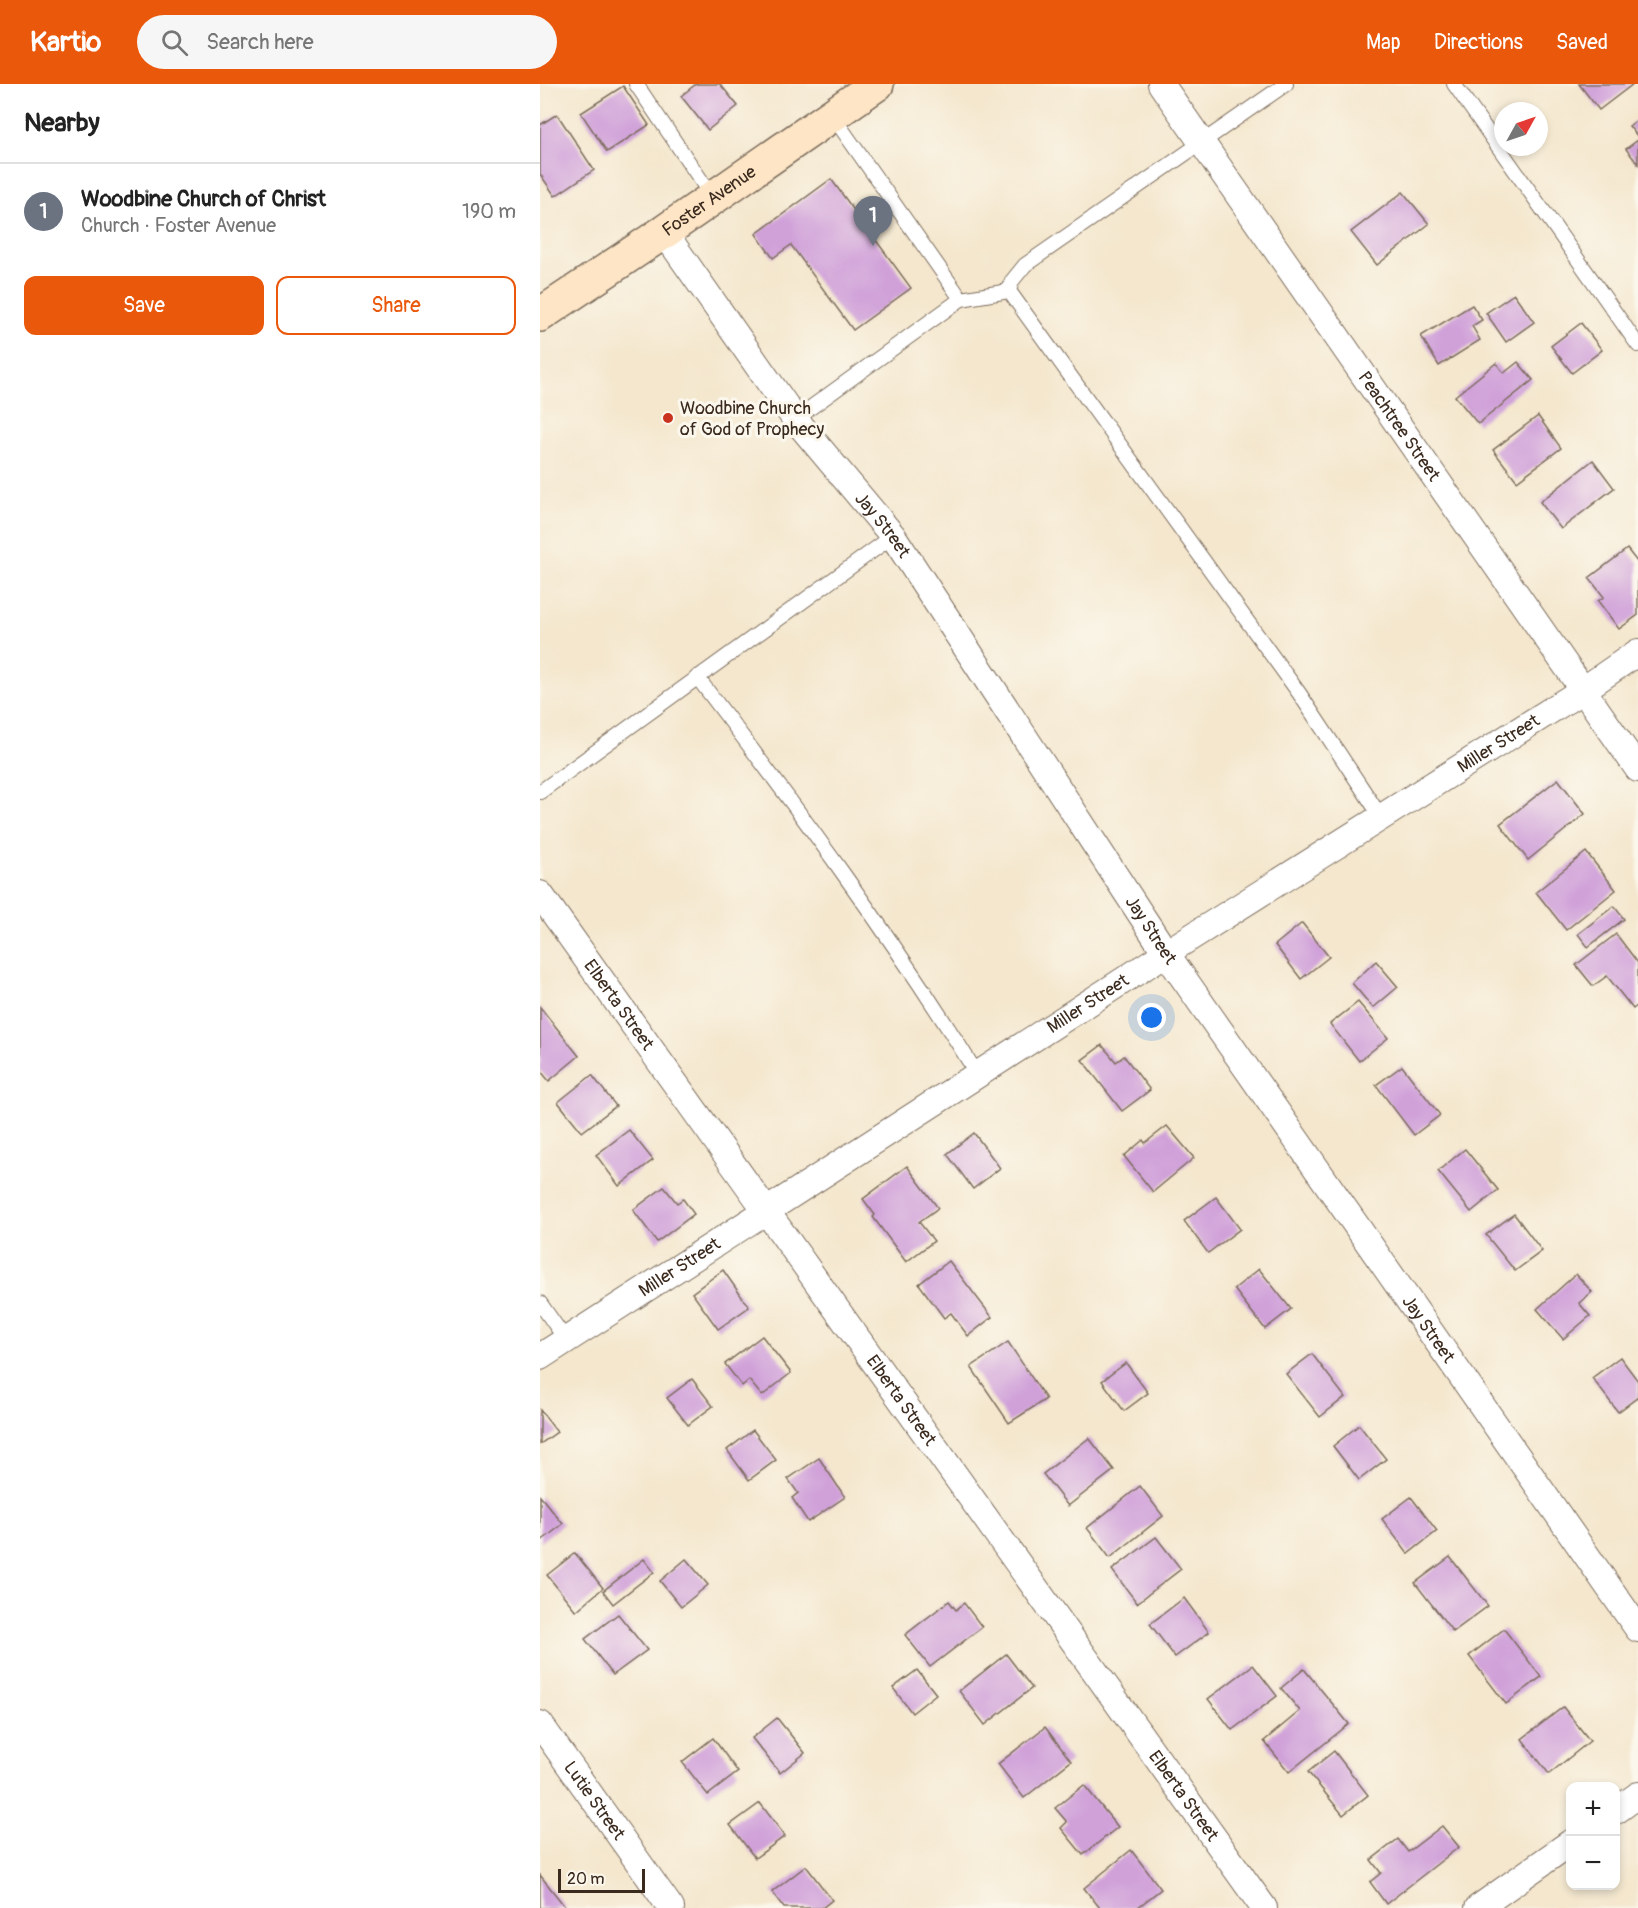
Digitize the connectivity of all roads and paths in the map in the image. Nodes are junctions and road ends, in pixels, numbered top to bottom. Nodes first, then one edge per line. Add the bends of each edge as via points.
1 (636, 84) edge
2 (877, 84) edge
3 (1161, 84) edge
4 (1286, 84) edge
5 (1454, 84) edge
6 (832, 115) junction
7 (1202, 144) junction
8 (713, 198) junction
9 (664, 232) junction
10 (1009, 291) junction
11 (961, 299) junction
12 (540, 315) edge
13 (1638, 345) edge
14 (795, 419) junction
15 (893, 536) junction
16 (1638, 652) edge
17 (697, 677) junction
18 (1583, 690) junction
19 (1638, 769) edge
20 (540, 792) edge
21 (1381, 817) junction
22 (540, 894) edge
23 (1166, 953) junction
24 (977, 1074) junction
25 (765, 1210) junction
26 (540, 1303) edge
27 (566, 1340) junction
28 (540, 1357) edge
29 (1638, 1629) edge
30 (540, 1724) edge
31 (1638, 1795) edge
32 (1620, 1808) edge
33 (1566, 1846) edge
34 (671, 1908) edge
35 (1264, 1908) edge
36 (1478, 1908) edge

1 - 8 lane
2 - 6 main road, Foster Avenue
3 - 7 street, Peachtree Street
4 - 7 lane
5 - 13 lane
6 - 8 main road, Foster Avenue
6 - 11 lane
7 - 10 lane via 1025,265
7 - 18 street, Peachtree Street
8 - 9 main road, Foster Avenue
9 - 12 main road, Foster Avenue
9 - 14 street, Jay Street
10 - 11 lane
10 - 21 lane via 1299,693
11 - 14 lane
14 - 15 street, Jay Street
15 - 17 lane
15 - 23 street, Jay Street
16 - 18 street, Miller Street
17 - 20 lane
17 - 24 lane via 838,866
18 - 19 street, Peachtree Street
18 - 21 street, Miller Street
21 - 23 street, Miller Street
22 - 25 street, Elberta Street
23 - 24 street, Miller Street
23 - 29 street, Jay Street
24 - 25 street, Miller Street
25 - 27 street, Miller Street
25 - 35 street, Elberta Street
26 - 27 lane
27 - 28 street, Miller Street
30 - 34 street, Lutie Street
31 - 32 street
33 - 36 street

